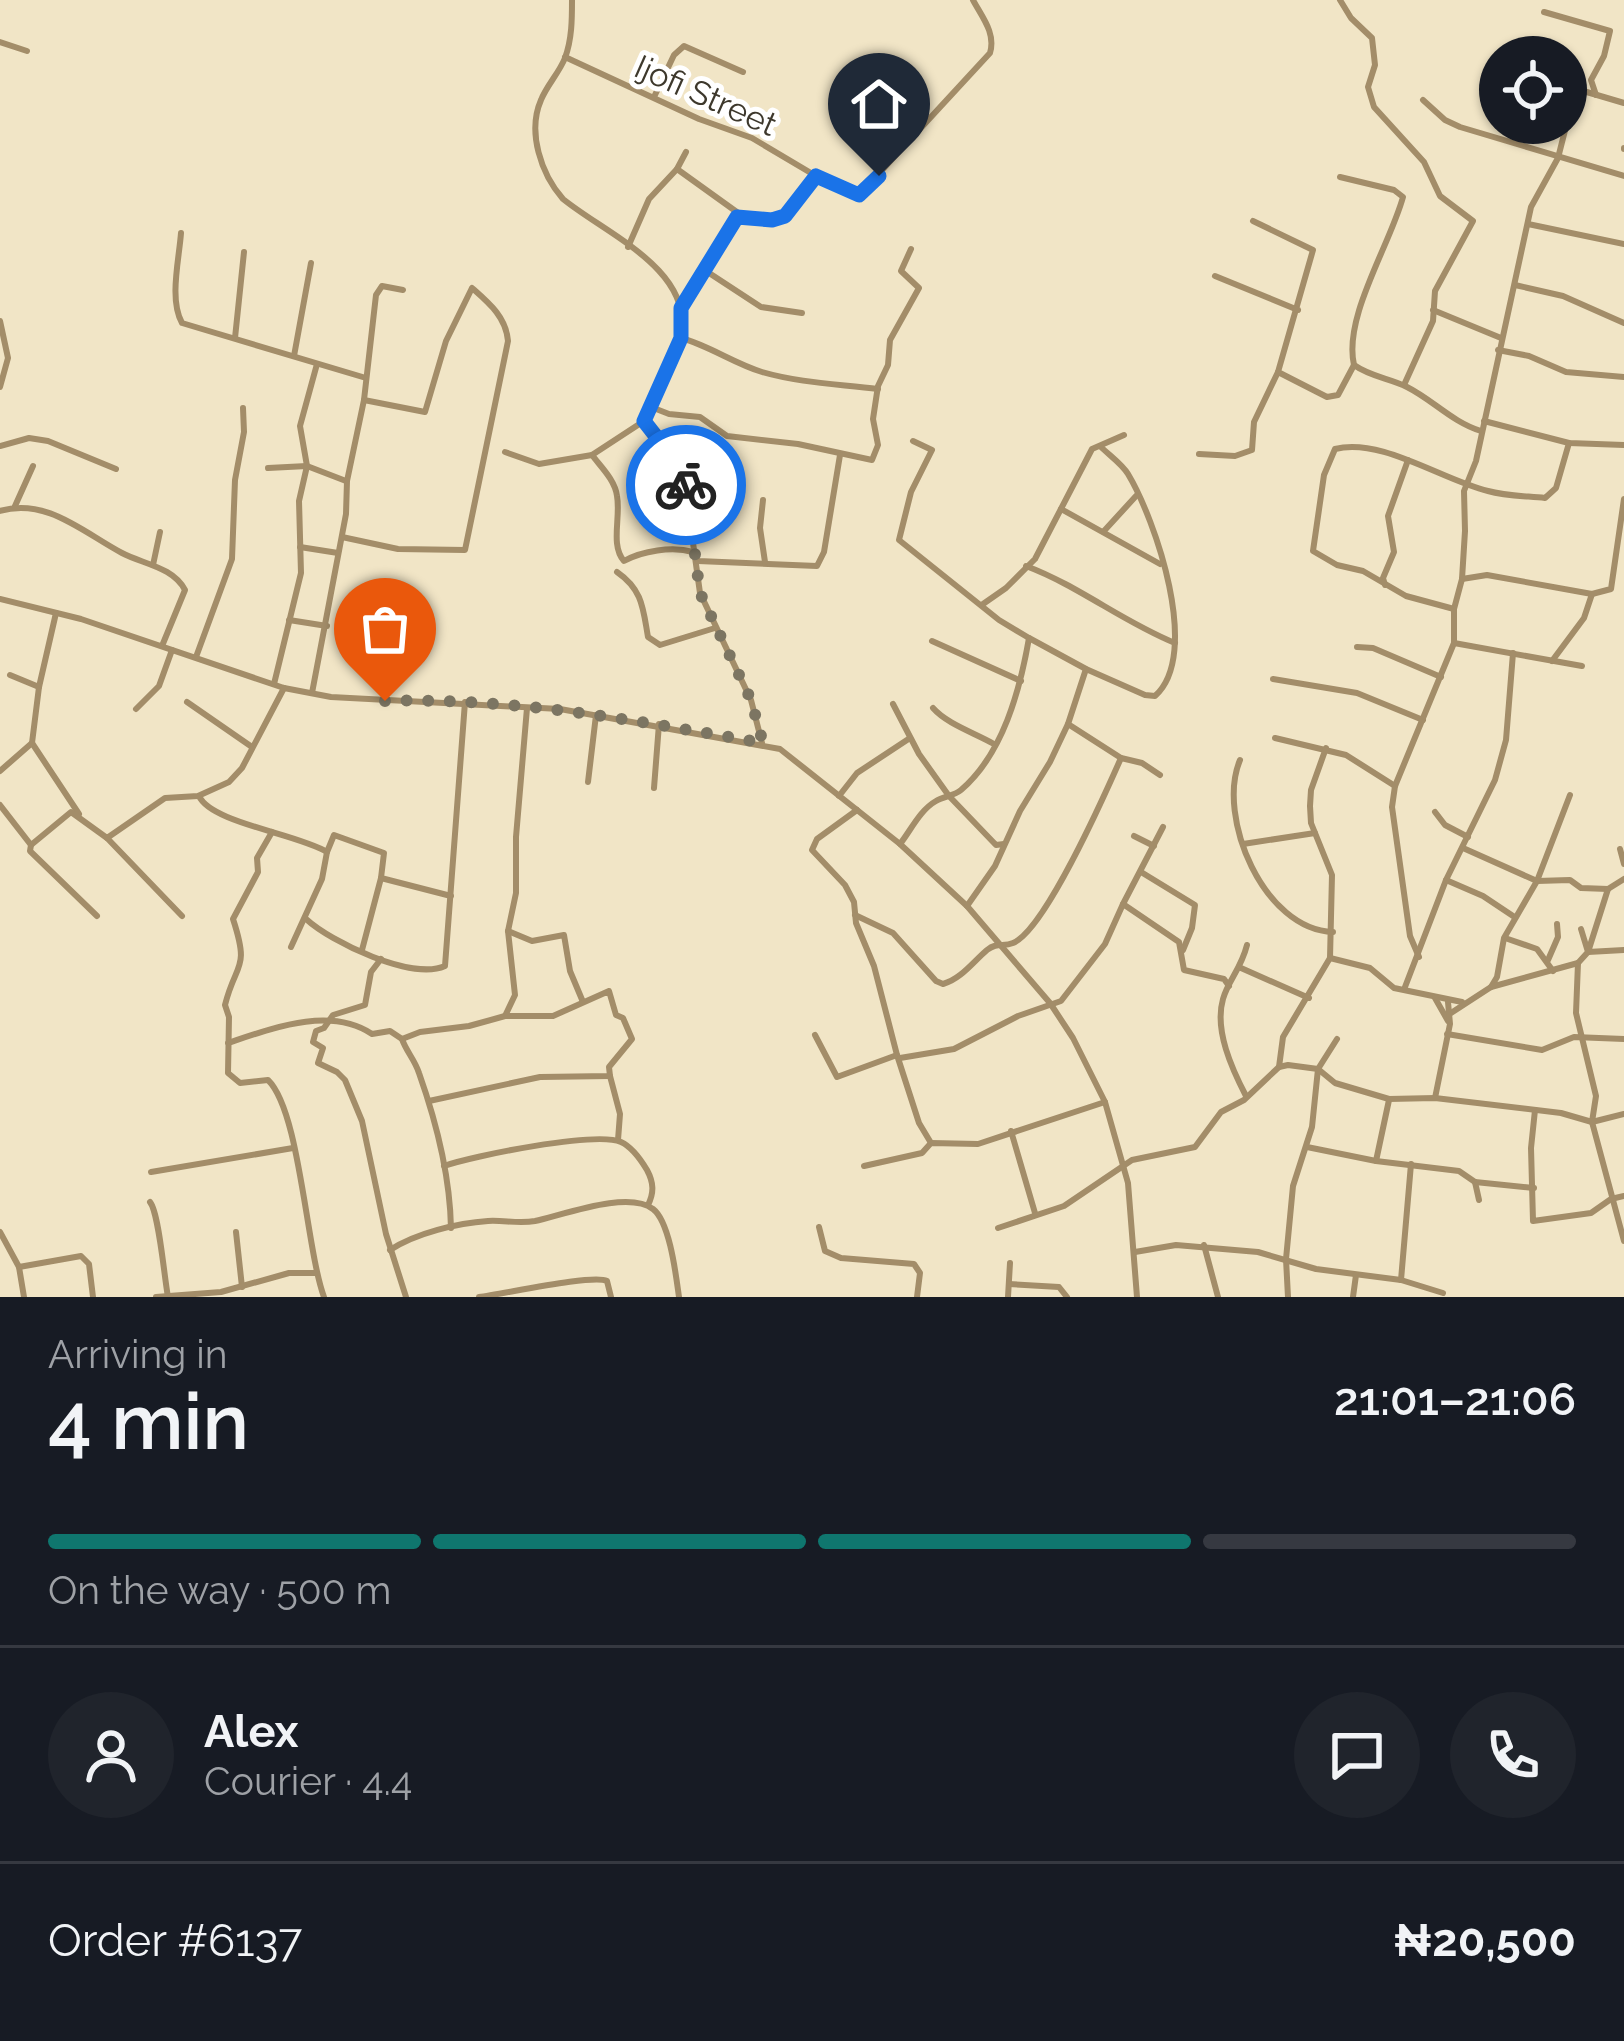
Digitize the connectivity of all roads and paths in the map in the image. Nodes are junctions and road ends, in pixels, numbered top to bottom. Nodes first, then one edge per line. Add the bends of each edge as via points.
1 (572, 0) edge
2 (974, 0) edge
3 (1340, 0) edge
4 (1544, 12) dead end
5 (0, 42) edge
6 (27, 51) dead end
7 (565, 57) junction
8 (743, 72) dead end
9 (1596, 95) junction
10 (654, 97) junction
11 (1423, 100) dead end
12 (1624, 104) edge
13 (686, 152) dead end
14 (1558, 158) junction
15 (677, 169) junction
16 (816, 176) junction
17 (1624, 176) edge
18 (1340, 177) dead end
19 (740, 215) junction
20 (1253, 220) dead end
21 (1528, 224) junction
22 (181, 233) dead end
23 (1624, 244) edge
24 (628, 248) junction
25 (911, 249) dead end
26 (244, 252) dead end
27 (311, 263) dead end
28 (706, 271) junction
29 (1214, 276) dead end
30 (1515, 285) junction
31 (403, 290) dead end
32 (681, 308) junction
33 (1298, 310) junction
34 (1432, 310) junction
35 (802, 313) dead end
36 (0, 321) edge
37 (1624, 323) edge
38 (235, 338) junction
39 (681, 338) junction
40 (1501, 338) junction
41 (1498, 350) junction
42 (294, 356) junction
43 (316, 364) junction
44 (1354, 365) junction
45 (1278, 372) junction
46 (1624, 377) edge
47 (366, 378) junction
48 (1404, 386) junction
49 (0, 387) edge
50 (878, 389) junction
51 (364, 400) junction
52 (651, 407) junction
53 (243, 408) dead end
54 (644, 421) junction
55 (1483, 426) junction
56 (1124, 435) dead end
57 (913, 441) dead end
58 (1569, 443) junction
59 (0, 446) edge
60 (1624, 446) edge
61 (1101, 447) junction
62 (506, 452) dead end
63 (592, 454) junction
64 (1199, 454) dead end
65 (840, 455) junction
66 (1408, 460) junction
67 (33, 466) dead end
68 (307, 466) junction
69 (268, 468) dead end
70 (116, 470) dead end
71 (347, 481) junction
72 (1466, 484) junction
73 (1136, 496) junction
74 (1624, 499) edge
75 (763, 500) dead end
76 (15, 506) junction
77 (1060, 508) junction
78 (0, 511) edge
79 (1105, 531) junction
80 (160, 532) dead end
81 (342, 537) junction
82 (300, 547) junction
83 (338, 554) junction
84 (698, 561) junction
85 (765, 562) junction
86 (152, 565) junction
87 (1026, 566) junction
88 (1163, 566) junction
89 (616, 572) dead end
90 (1462, 579) junction
91 (1385, 585) junction
92 (1592, 594) junction
93 (0, 599) edge
94 (983, 604) junction
95 (1454, 609) junction
96 (56, 613) junction
97 (289, 620) junction
98 (327, 626) junction
99 (715, 628) junction
100 (1029, 638) junction
101 (932, 641) dead end
102 (1175, 643) junction
103 (1454, 643) junction
104 (162, 646) junction
105 (1357, 646) dead end
106 (172, 650) junction
107 (1514, 652) junction
108 (196, 656) junction
109 (1552, 661) junction
110 (1582, 666) dead end
111 (1086, 669) junction
112 (10, 675) dead end
113 (1441, 677) junction
114 (1273, 679) dead end
115 (1022, 681) junction
116 (274, 684) junction
117 (39, 687) junction
118 (284, 688) junction
119 (312, 693) junction
120 (187, 702) dead end
121 (465, 702) junction
122 (892, 704) dead end
123 (527, 708) junction
124 (933, 708) dead end
125 (136, 709) dead end
126 (596, 716) junction
127 (1423, 720) junction
128 (658, 724) junction
129 (1068, 724) junction
130 (910, 737) junction
131 (1275, 738) dead end
132 (32, 743) junction
133 (763, 743) junction
134 (994, 744) junction
135 (251, 747) junction
136 (1326, 748) junction
137 (1121, 758) junction
138 (1240, 760) dead end
139 (0, 771) edge
140 (1160, 775) dead end
141 (588, 782) dead end
142 (1395, 786) junction
143 (653, 788) dead end
144 (1570, 795) dead end
145 (199, 796) junction
146 (839, 796) junction
147 (949, 796) junction
148 (0, 805) edge
149 (856, 810) junction
150 (1435, 812) dead end
151 (79, 814) junction
152 (1163, 827) dead end
153 (272, 832) junction
154 (1315, 833) junction
155 (1134, 836) dead end
156 (1468, 836) junction
157 (107, 838) junction
158 (900, 844) junction
159 (1004, 844) junction
160 (1243, 844) junction
161 (32, 845) junction
162 (1154, 846) junction
163 (1463, 848) junction
164 (1620, 849) dead end
165 (327, 852) junction
166 (1624, 864) edge
167 (1141, 872) junction
168 (381, 878) junction
169 (1624, 879) edge
170 (1446, 880) junction
171 (1537, 881) junction
172 (1608, 890) junction
173 (451, 896) junction
174 (1123, 904) junction
175 (967, 906) junction
176 (855, 915) junction
177 (97, 916) dead end
178 (182, 916) dead end
179 (1514, 916) junction
180 (306, 919) junction
181 (1557, 923) dead end
182 (1581, 929) dead end
183 (508, 931) junction
184 (1333, 932) junction
185 (1504, 938) junction
186 (1000, 943) junction
187 (1246, 945) dead end
188 (291, 947) dead end
189 (1624, 950) edge
190 (362, 951) junction
191 (1183, 951) junction
192 (1588, 952) junction
193 (1419, 957) junction
194 (1330, 958) junction
195 (381, 959) junction
196 (1548, 960) junction
197 (1578, 963) junction
198 (1241, 968) junction
199 (1553, 971) junction
200 (1501, 979) junction
201 (1229, 986) junction
202 (1405, 987) junction
203 (1309, 998) junction
204 (1435, 998) junction
205 (583, 1002) junction
206 (1448, 1002) junction
207 (1462, 1002) junction
208 (1050, 1003) junction
209 (1451, 1013) junction
210 (505, 1016) junction
211 (329, 1021) junction
212 (1450, 1024) junction
213 (1448, 1034) junction
214 (815, 1035) dead end
215 (1582, 1038) junction
216 (402, 1039) junction
217 (1336, 1039) dead end
218 (1624, 1039) edge
219 (228, 1043) junction
220 (898, 1056) junction
221 (1279, 1067) junction
222 (1318, 1069) junction
223 (610, 1076) junction
224 (1246, 1096) junction
225 (1435, 1098) junction
226 (1390, 1099) junction
227 (429, 1101) junction
228 (1105, 1102) junction
229 (1535, 1110) junction
230 (1624, 1114) edge
231 (1592, 1122) junction
232 (1011, 1131) junction
233 (618, 1140) junction
234 (931, 1143) junction
235 (1306, 1147) junction
236 (293, 1148) junction
237 (1376, 1161) junction
238 (1411, 1164) junction
239 (444, 1166) junction
240 (864, 1166) dead end
241 (1125, 1168) junction
242 (151, 1172) dead end
243 (1475, 1182) junction
244 (1534, 1188) junction
245 (1624, 1196) edge
246 (1611, 1199) junction
247 (1479, 1200) dead end
248 (150, 1202) dead end
249 (648, 1205) junction
250 (1035, 1213) junction
251 (819, 1227) dead end
252 (451, 1228) junction
253 (998, 1228) dead end
254 (1623, 1228) edge
255 (0, 1232) edge
256 (236, 1232) dead end
257 (1624, 1241) edge
258 (1204, 1245) junction
259 (390, 1250) junction
260 (1135, 1252) junction
261 (1286, 1259) junction
262 (1010, 1263) dead end
263 (19, 1267) junction
264 (315, 1273) junction
265 (1356, 1275) junction
266 (1401, 1280) junction
267 (1009, 1284) junction
268 (242, 1287) junction
269 (1443, 1293) dead end
270 (168, 1296) edge
271 (24, 1297) edge
272 (93, 1297) edge
273 (156, 1297) edge
274 (324, 1297) edge
275 (406, 1297) edge
276 (479, 1297) edge
277 (611, 1297) edge
278 (679, 1297) edge
279 (917, 1297) edge
280 (1008, 1297) edge
281 (1067, 1297) edge
282 (1137, 1297) edge
283 (1218, 1297) edge
284 (1288, 1297) edge
285 (1353, 1297) edge

1 - 7 street
2 - 16 street, Ijofi Street via 993,43 982,64 859,195
3 - 34 street via 1372,38 1374,107 1424,163 1440,196 1473,221
4 - 9 street via 1610,31 1591,80
5 - 6 street
7 - 10 street, Ijofi Street
7 - 24 street via 535,117 540,155 563,200
8 - 10 street via 684,46
9 - 12 street
9 - 14 street via 1574,95
10 - 16 street, Ijofi Street via 752,138
11 - 14 street via 1444,120
13 - 15 street
14 - 17 street
14 - 21 street
15 - 19 street
15 - 24 street via 650,199
16 - 19 street via 785,216
18 - 44 street via 1402,197 1362,304
19 - 28 street
20 - 33 street via 1313,250
21 - 23 street
21 - 30 street
22 - 38 street via 177,317
24 - 32 street via 671,282
25 - 50 street via 901,271 919,288 890,340
26 - 38 street
27 - 42 street
28 - 32 street
28 - 35 street via 761,307
29 - 33 street
30 - 37 street
30 - 40 street
31 - 47 street via 378,288
32 - 39 street
33 - 45 street
34 - 40 street
34 - 48 street
36 - 49 street via 8,358
38 - 42 street
39 - 50 street via 800,382
39 - 52 street
40 - 41 street
41 - 46 street via 1566,372
41 - 55 street
42 - 43 street
43 - 47 street
43 - 68 street via 300,425
44 - 45 street via 1338,395 1328,397
44 - 48 street
45 - 64 street via 1254,422 1252,450
47 - 51 street
48 - 55 street via 1463,425
50 - 65 street via 872,460
51 - 71 street
51 - 81 street via 425,412 472,288 494,307 508,341 465,550 398,549
52 - 54 street
52 - 65 street via 700,417 727,436
53 - 108 street via 232,559
54 - 63 street
54 - 84 street via 685,478
55 - 58 street
55 - 72 street
56 - 61 street
57 - 94 street via 932,453 899,540
58 - 60 street
58 - 72 street via 1556,488 1545,498
59 - 70 street via 48,441
61 - 73 street via 1127,473
61 - 77 street via 1092,448
62 - 63 street via 539,464
63 - 84 street via 618,497 619,559 684,549
65 - 85 street via 820,565
66 - 72 street
66 - 91 street via 1388,516 1395,546
66 - 91 street via 1352,445 1335,449 1324,475 1313,550
67 - 76 street
68 - 69 street
68 - 71 street
68 - 82 street
71 - 81 street
72 - 90 street
73 - 79 street
73 - 88 street
74 - 92 street via 1611,589
75 - 85 street
76 - 78 street
76 - 86 street via 63,519
77 - 79 street
77 - 87 street
79 - 88 street
80 - 86 street
81 - 83 street
82 - 83 street
82 - 97 street
83 - 98 street
84 - 85 street
84 - 99 street
86 - 104 street via 185,590
87 - 94 street
87 - 102 street
88 - 102 street
89 - 99 street via 639,594 648,638 660,645
90 - 92 street via 1487,574
90 - 95 street
91 - 95 street
92 - 109 street
93 - 96 street
94 - 100 street
95 - 103 street
96 - 104 street
96 - 117 street
97 - 98 street
97 - 116 street
98 - 119 street
99 - 133 street
100 - 111 street
100 - 115 street
101 - 115 street
102 - 111 street via 1156,695
103 - 107 street
103 - 113 street
104 - 106 street
105 - 113 street
106 - 108 street
106 - 125 street via 159,686
107 - 109 street
107 - 156 street via 1506,740
108 - 116 street
109 - 110 street
111 - 129 street
112 - 117 street
113 - 127 street
114 - 127 street via 1358,693
115 - 134 street
116 - 118 street
117 - 132 street
118 - 119 street
118 - 135 street
119 - 121 street
120 - 135 street
121 - 123 street
121 - 173 street
122 - 130 street
123 - 126 street
123 - 183 street
124 - 134 street
126 - 128 street
126 - 141 street
127 - 142 street
128 - 133 street
128 - 143 street
129 - 137 street
129 - 159 street
130 - 146 street via 857,773
130 - 147 street
131 - 136 street
132 - 139 street
132 - 151 street
133 - 146 street
134 - 147 street
135 - 145 street via 230,782
136 - 142 street
136 - 154 street via 1311,790
137 - 140 street
137 - 186 street via 1088,835 1032,925 1014,943
138 - 160 street via 1232,788
142 - 193 street
144 - 171 street
145 - 153 street via 212,812
145 - 157 street via 165,798
146 - 149 street
147 - 158 street via 926,808
147 - 159 street via 996,845
148 - 161 street
149 - 158 street
149 - 176 street via 812,850 845,885
150 - 156 street
151 - 157 street
151 - 161 street via 67,814
152 - 162 street
153 - 165 street
153 - 219 street via 233,919 243,956 226,998
154 - 160 street
154 - 184 street via 1332,874
155 - 162 street
156 - 163 street
157 - 178 street
158 - 175 street
159 - 175 street
160 - 184 street via 1267,892 1296,923
161 - 177 street via 53,877
162 - 167 street
163 - 170 street
163 - 171 street
164 - 166 street
165 - 168 street via 334,835 372,847 384,854
165 - 180 street
167 - 174 street
167 - 191 street via 1195,905
168 - 173 street
168 - 190 street
169 - 172 street
170 - 179 street
170 - 193 street
171 - 172 street
171 - 179 street
172 - 192 street
173 - 195 street via 446,966
174 - 191 street via 1166,930
174 - 208 street via 1081,977
175 - 186 street
176 - 186 street via 893,933 943,984
176 - 220 street
179 - 185 street
180 - 188 street
180 - 190 street
181 - 196 street
182 - 192 street
183 - 205 street via 532,941 563,935
183 - 210 street via 514,995
184 - 194 street
185 - 196 street
185 - 200 street
186 - 208 street
187 - 198 street
189 - 192 street
190 - 195 street
191 - 201 street via 1184,970
192 - 197 street
193 - 202 street
194 - 202 street
194 - 203 street
195 - 211 street via 365,1005
196 - 199 street
197 - 199 street
197 - 215 street
198 - 201 street
198 - 203 street
199 - 200 street
200 - 207 street
201 - 224 street via 1221,1018
202 - 204 street
203 - 221 street via 1283,1036
204 - 206 street
204 - 212 street
205 - 210 street via 553,1016
205 - 223 street via 608,991 632,1039
206 - 207 street
206 - 209 street
207 - 209 street
208 - 220 street via 954,1048
208 - 228 street
209 - 212 street
210 - 216 street
211 - 216 street
211 - 219 street
211 - 259 street via 313,1042 323,1048 318,1063 345,1081 362,1121
212 - 213 street
213 - 215 street via 1542,1050
213 - 225 street
214 - 220 street via 836,1077
215 - 218 street
215 - 231 street via 1596,1096
216 - 227 street
217 - 222 street
219 - 236 street via 232,1077 274,1086
220 - 234 street
221 - 222 street
221 - 224 street
222 - 226 street via 1335,1083
222 - 235 street
223 - 227 street via 541,1077
223 - 233 street
224 - 241 street via 1221,1112 1195,1147
225 - 226 street
225 - 229 street
226 - 237 street
227 - 239 street
228 - 232 street
228 - 241 street
229 - 231 street
229 - 244 street
230 - 231 street
231 - 246 street
232 - 234 street via 978,1144
232 - 250 street
233 - 239 street via 535,1146
233 - 249 street via 650,1173
234 - 240 street via 922,1153
235 - 237 street
235 - 261 street
236 - 242 street
236 - 264 street
237 - 238 street
238 - 243 street via 1460,1171
238 - 266 street
239 - 252 street
241 - 250 street via 1064,1206
241 - 260 street
243 - 244 street
243 - 247 street
244 - 246 street via 1533,1221 1591,1213
245 - 246 street
246 - 254 street
248 - 270 street
249 - 252 street
249 - 278 street via 666,1232
250 - 253 street
251 - 279 street via 825,1251 841,1258 914,1264
252 - 259 street
254 - 257 street
255 - 263 street
256 - 268 street
258 - 260 street
258 - 261 street
258 - 283 street
259 - 275 street
260 - 282 street
261 - 265 street
261 - 284 street
262 - 267 street
263 - 271 street
263 - 272 street via 81,1256
264 - 268 street
264 - 274 street
265 - 266 street
265 - 285 street
266 - 269 street
267 - 280 street
267 - 281 street via 1059,1287
268 - 270 street
270 - 273 street
276 - 277 street via 596,1276 607,1281

